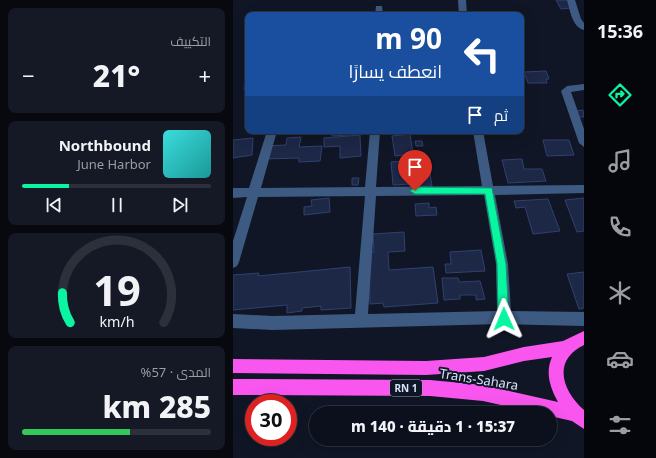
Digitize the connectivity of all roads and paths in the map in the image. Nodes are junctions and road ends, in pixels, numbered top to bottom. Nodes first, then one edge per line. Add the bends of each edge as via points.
1 (462, 0) edge
2 (571, 0) edge
3 (463, 12) edge
4 (584, 28) edge
5 (584, 87) edge
6 (271, 134) edge
7 (375, 134) edge
8 (480, 134) edge
9 (584, 142) edge
10 (584, 189) edge
11 (489, 190) junction
12 (370, 191) junction
13 (254, 192) junction
14 (233, 193) edge
15 (233, 262) edge
16 (504, 319) junction
17 (584, 319) edge
18 (233, 321) edge
19 (361, 321) junction
20 (584, 338) edge
21 (564, 348) junction
22 (233, 366) edge
23 (233, 387) edge
24 (580, 417) edge

1 - 3 street
2 - 4 street via 577,20
5 - 9 street via 570,88 566,92
6 - 13 street
7 - 12 street
8 - 11 street
10 - 11 street
11 - 12 street
11 - 16 street via 502,264
12 - 13 street
12 - 19 street
13 - 14 street
13 - 15 street
16 - 17 street
16 - 19 street
18 - 19 street
20 - 21 highway, Trans-Sahara
21 - 22 highway, Trans-Sahara / RN 1 via 484,364 426,368
21 - 24 highway via 557,362 556,377 560,393 569,408
23 - 24 highway, Trans-Sahara / RN 1 via 430,388 483,393

